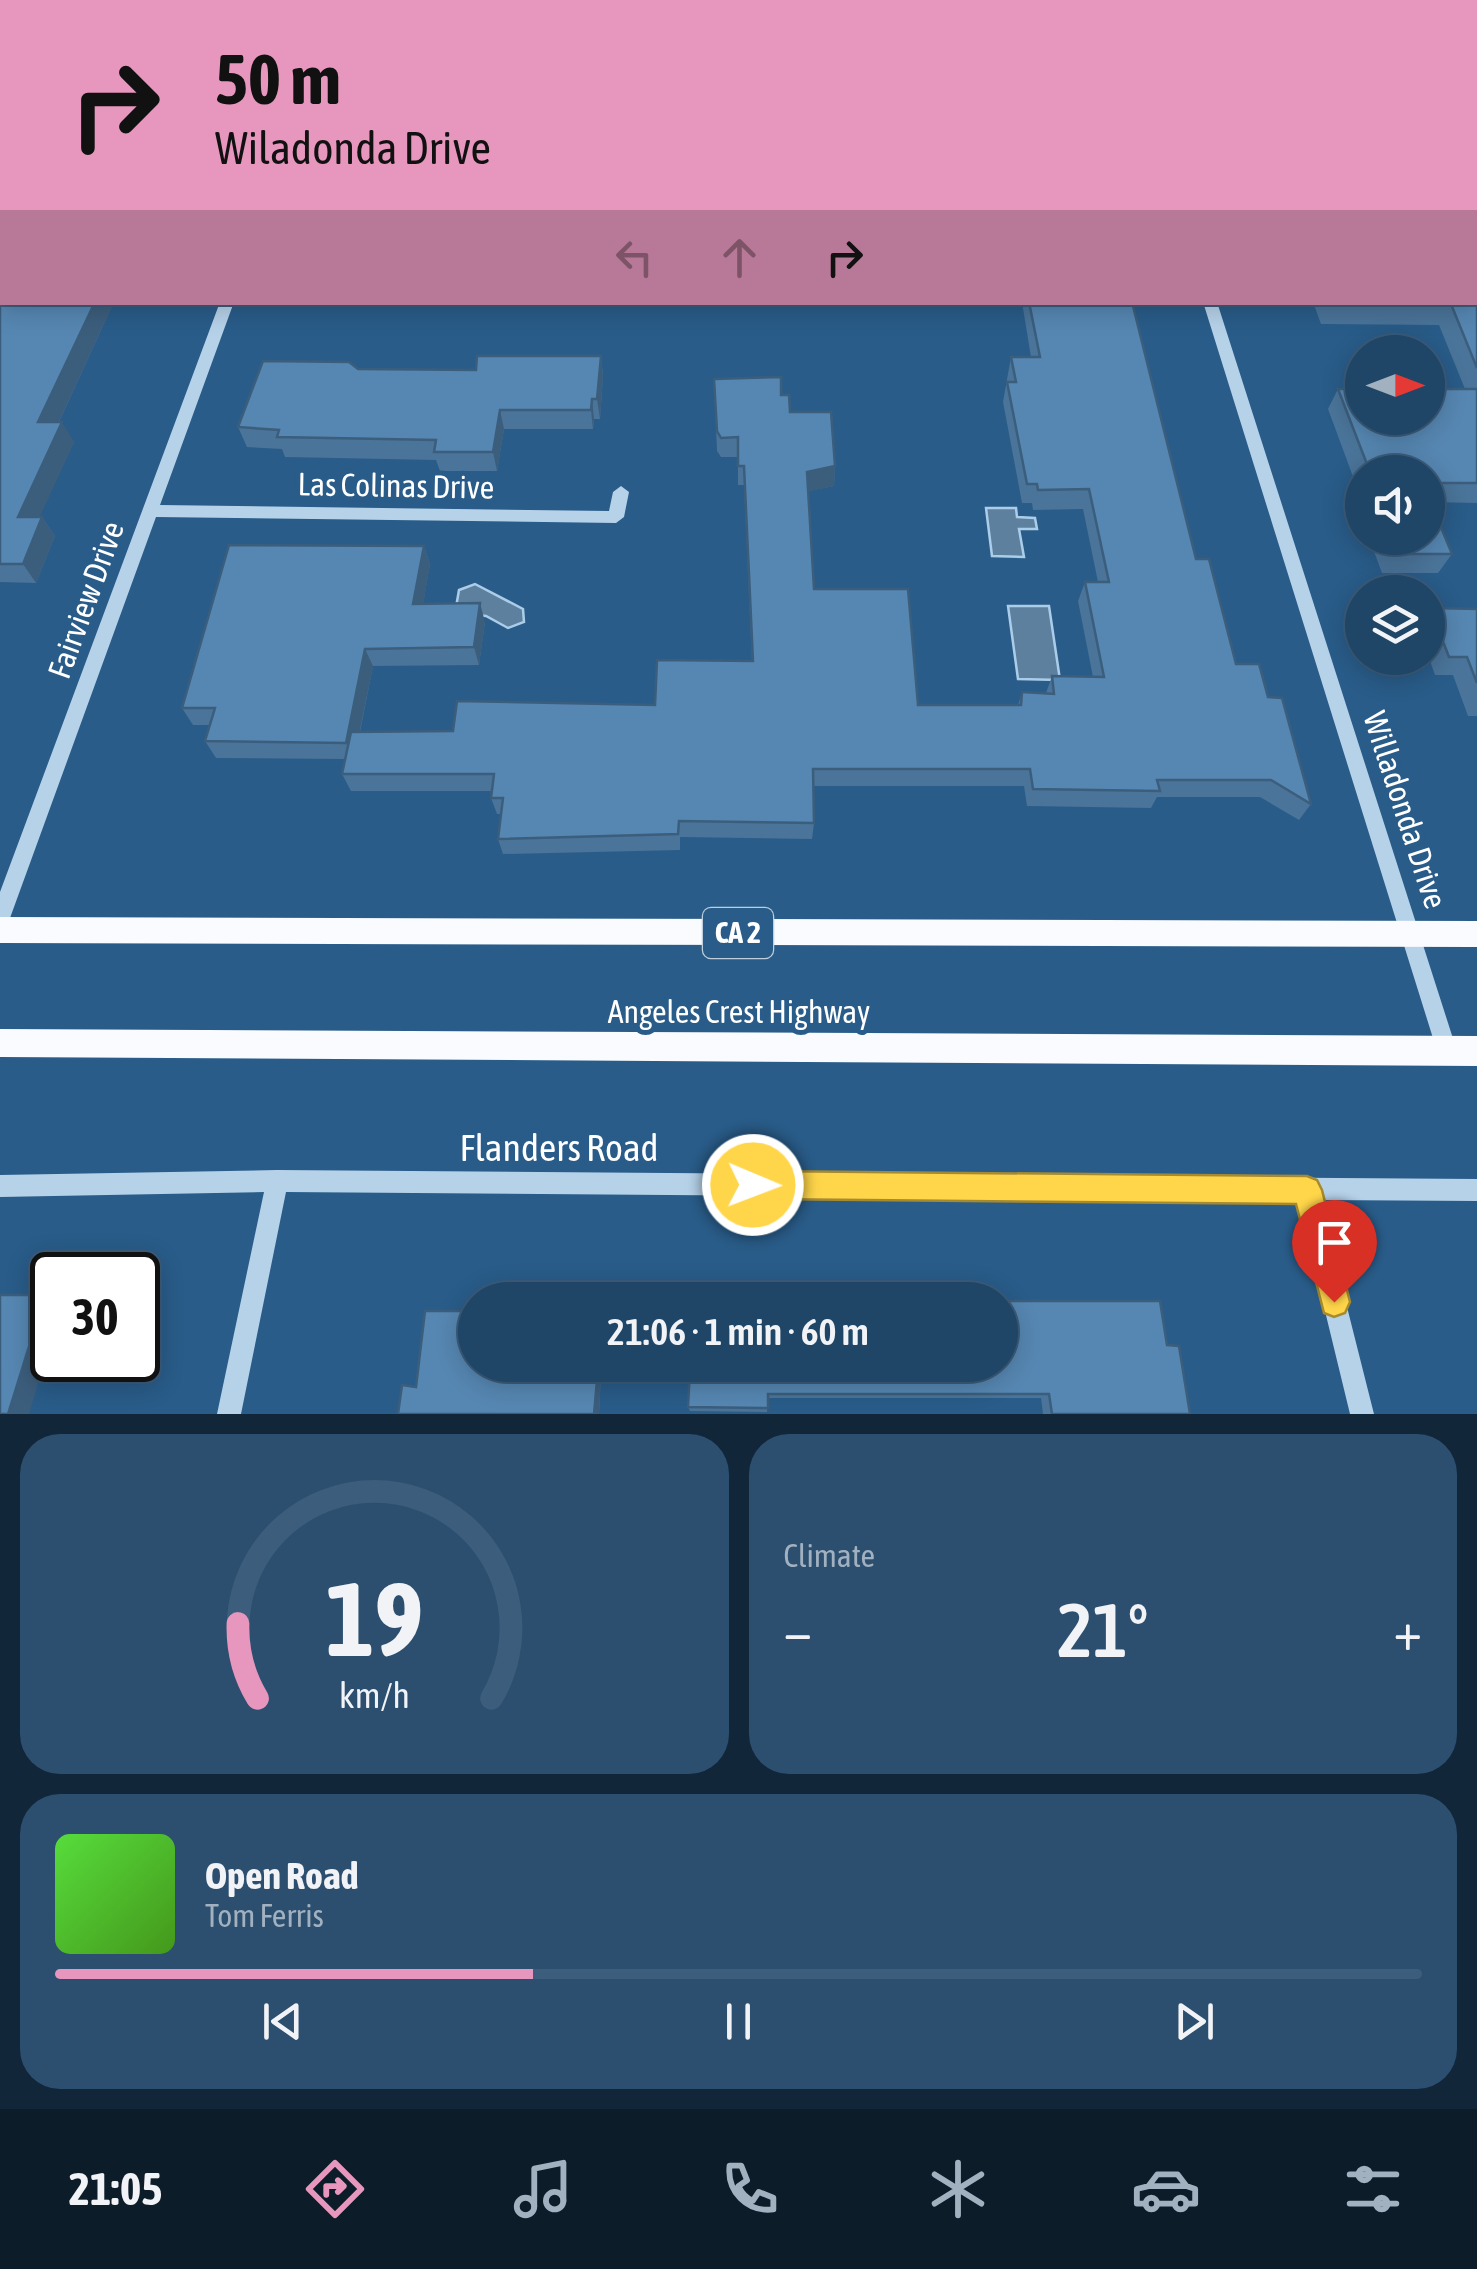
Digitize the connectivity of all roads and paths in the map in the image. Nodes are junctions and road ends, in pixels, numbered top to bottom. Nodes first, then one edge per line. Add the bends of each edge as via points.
1 (226, 305) edge
2 (1211, 305) edge
3 (621, 492) dead end
4 (150, 510) junction
5 (0, 918) edge
6 (0, 930) edge
7 (1413, 934) junction
8 (1477, 934) edge
9 (0, 1042) edge
10 (1462, 1051) edge
11 (278, 1181) junction
12 (0, 1186) edge
13 (1307, 1190) junction
14 (1477, 1190) edge
15 (229, 1414) edge
16 (1362, 1414) edge

1 - 4 street, Fairview Drive
2 - 7 street, Willadonda Drive
3 - 4 street, Las Colinas Drive via 616,517
4 - 5 street, Fairview Drive
6 - 7 main road, CA 2
7 - 8 main road, CA 2
7 - 10 street, Willadonda Drive
9 - 10 main road, Angeles Crest Highway
11 - 12 street, Flanders Road
11 - 13 street, Flanders Road
11 - 15 street
13 - 14 street, Flanders Road
13 - 16 street

